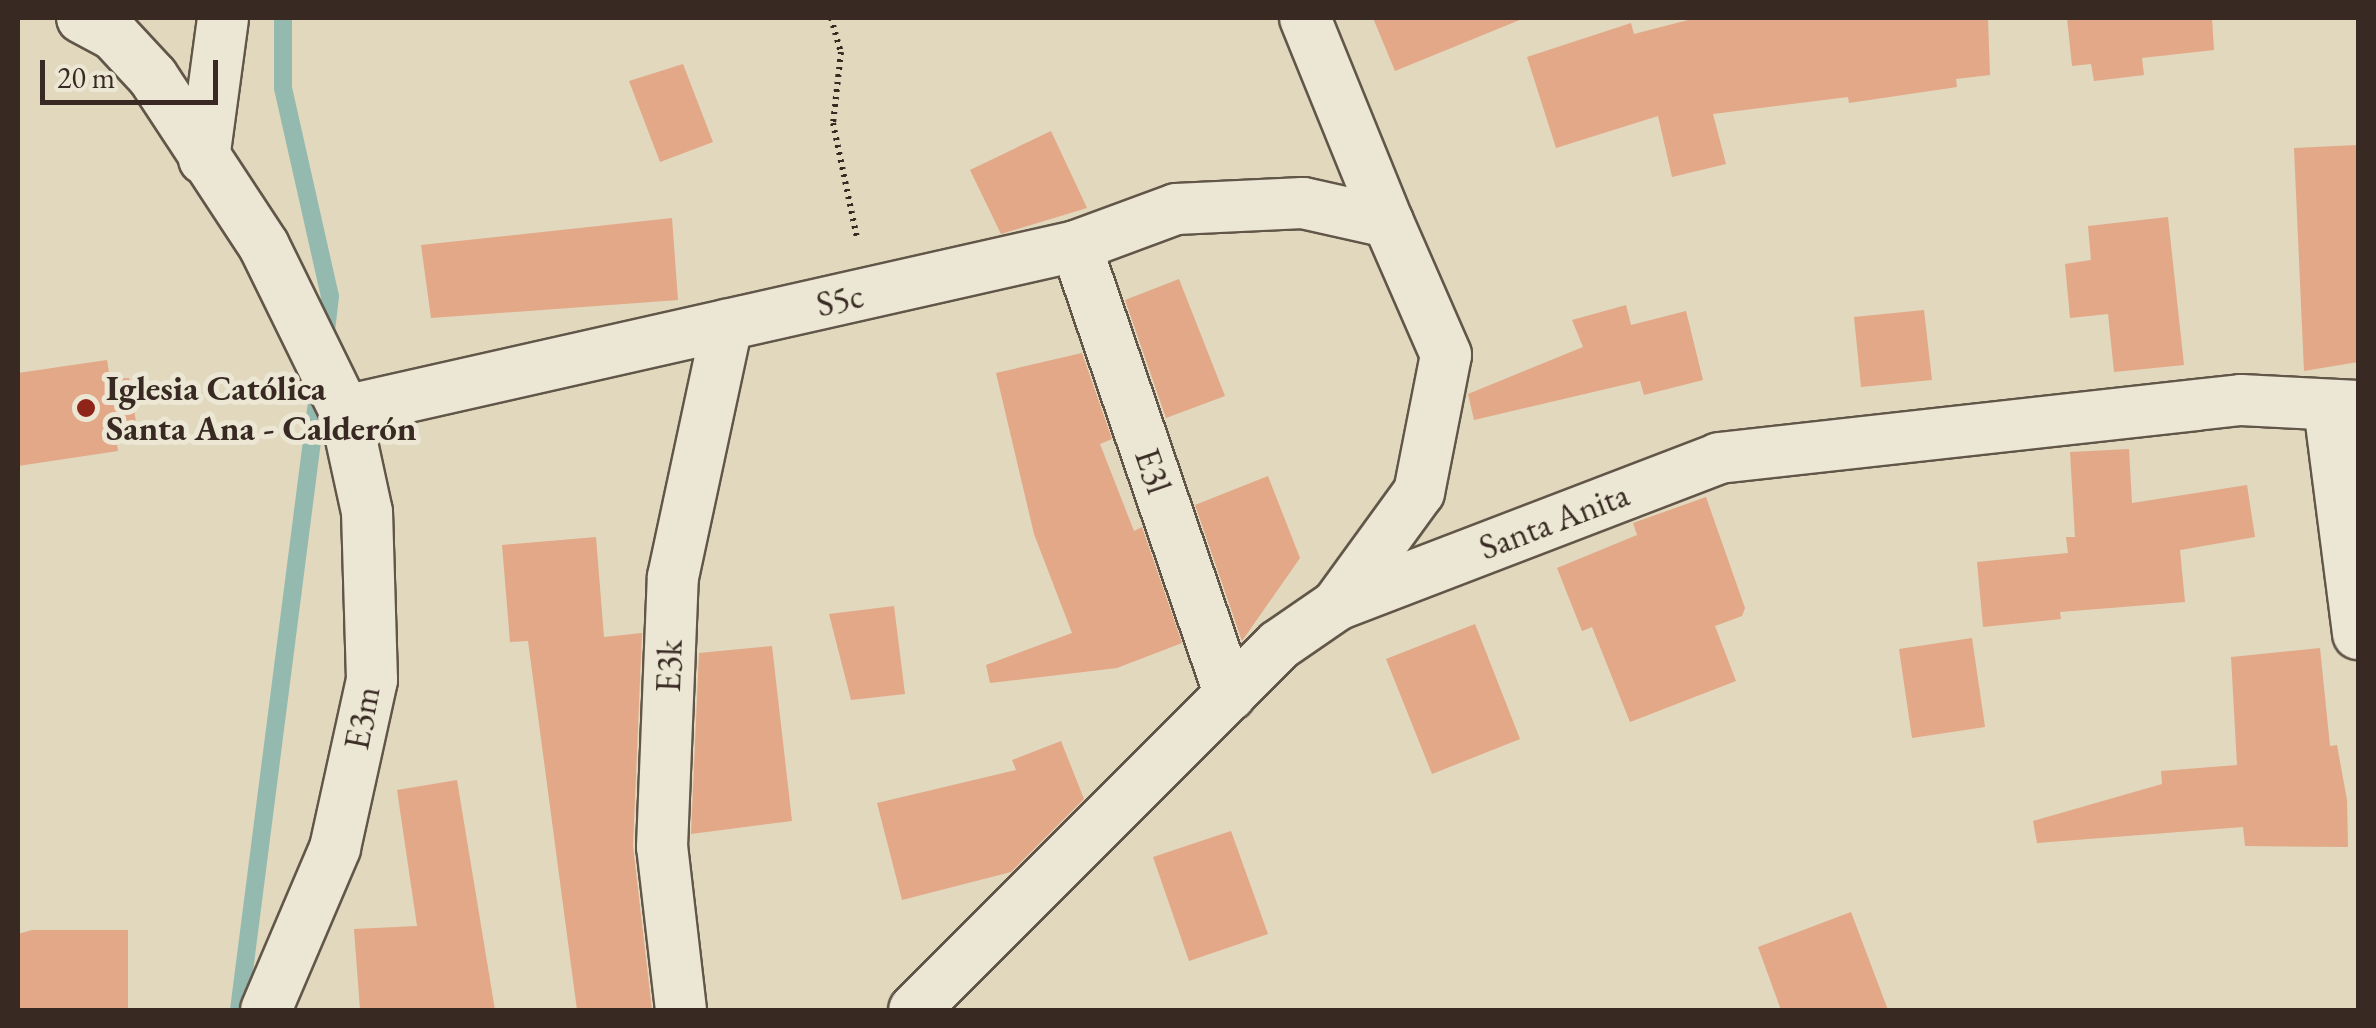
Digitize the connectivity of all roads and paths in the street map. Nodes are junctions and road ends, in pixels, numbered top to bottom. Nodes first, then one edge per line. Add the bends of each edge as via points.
1 (82, 18) edge
2 (223, 18) edge
3 (831, 18) edge
4 (1305, 18) edge
5 (204, 159) junction
6 (1388, 222) junction
7 (1076, 246) junction
8 (868, 294) junction
9 (728, 326) junction
10 (2344, 406) edge
11 (345, 411) junction
12 (1338, 605) junction
13 (2358, 634) edge
14 (1230, 695) junction
15 (266, 1010) edge
16 (680, 1010) edge
17 (914, 1010) edge

1 - 5 street via 114,35 153,77
2 - 5 street
3 - 8 path via 841,52 833,123
4 - 6 street
5 - 11 street via 264,246
6 - 7 street, S5c via 1304,203 1176,210
6 - 12 street via 1446,355 1419,492
7 - 8 street, S5c
7 - 14 street, E3l
8 - 9 street, S5c
9 - 11 street, S5c
9 - 16 street, E3k via 673,577 662,847
10 - 12 street, Santa Anita via 2241,400 1720,458
10 - 13 street
11 - 15 street, E3m via 367,512 372,680 335,848
12 - 14 street, Santa Anita via 1280,645
14 - 17 street, Santa Anita

